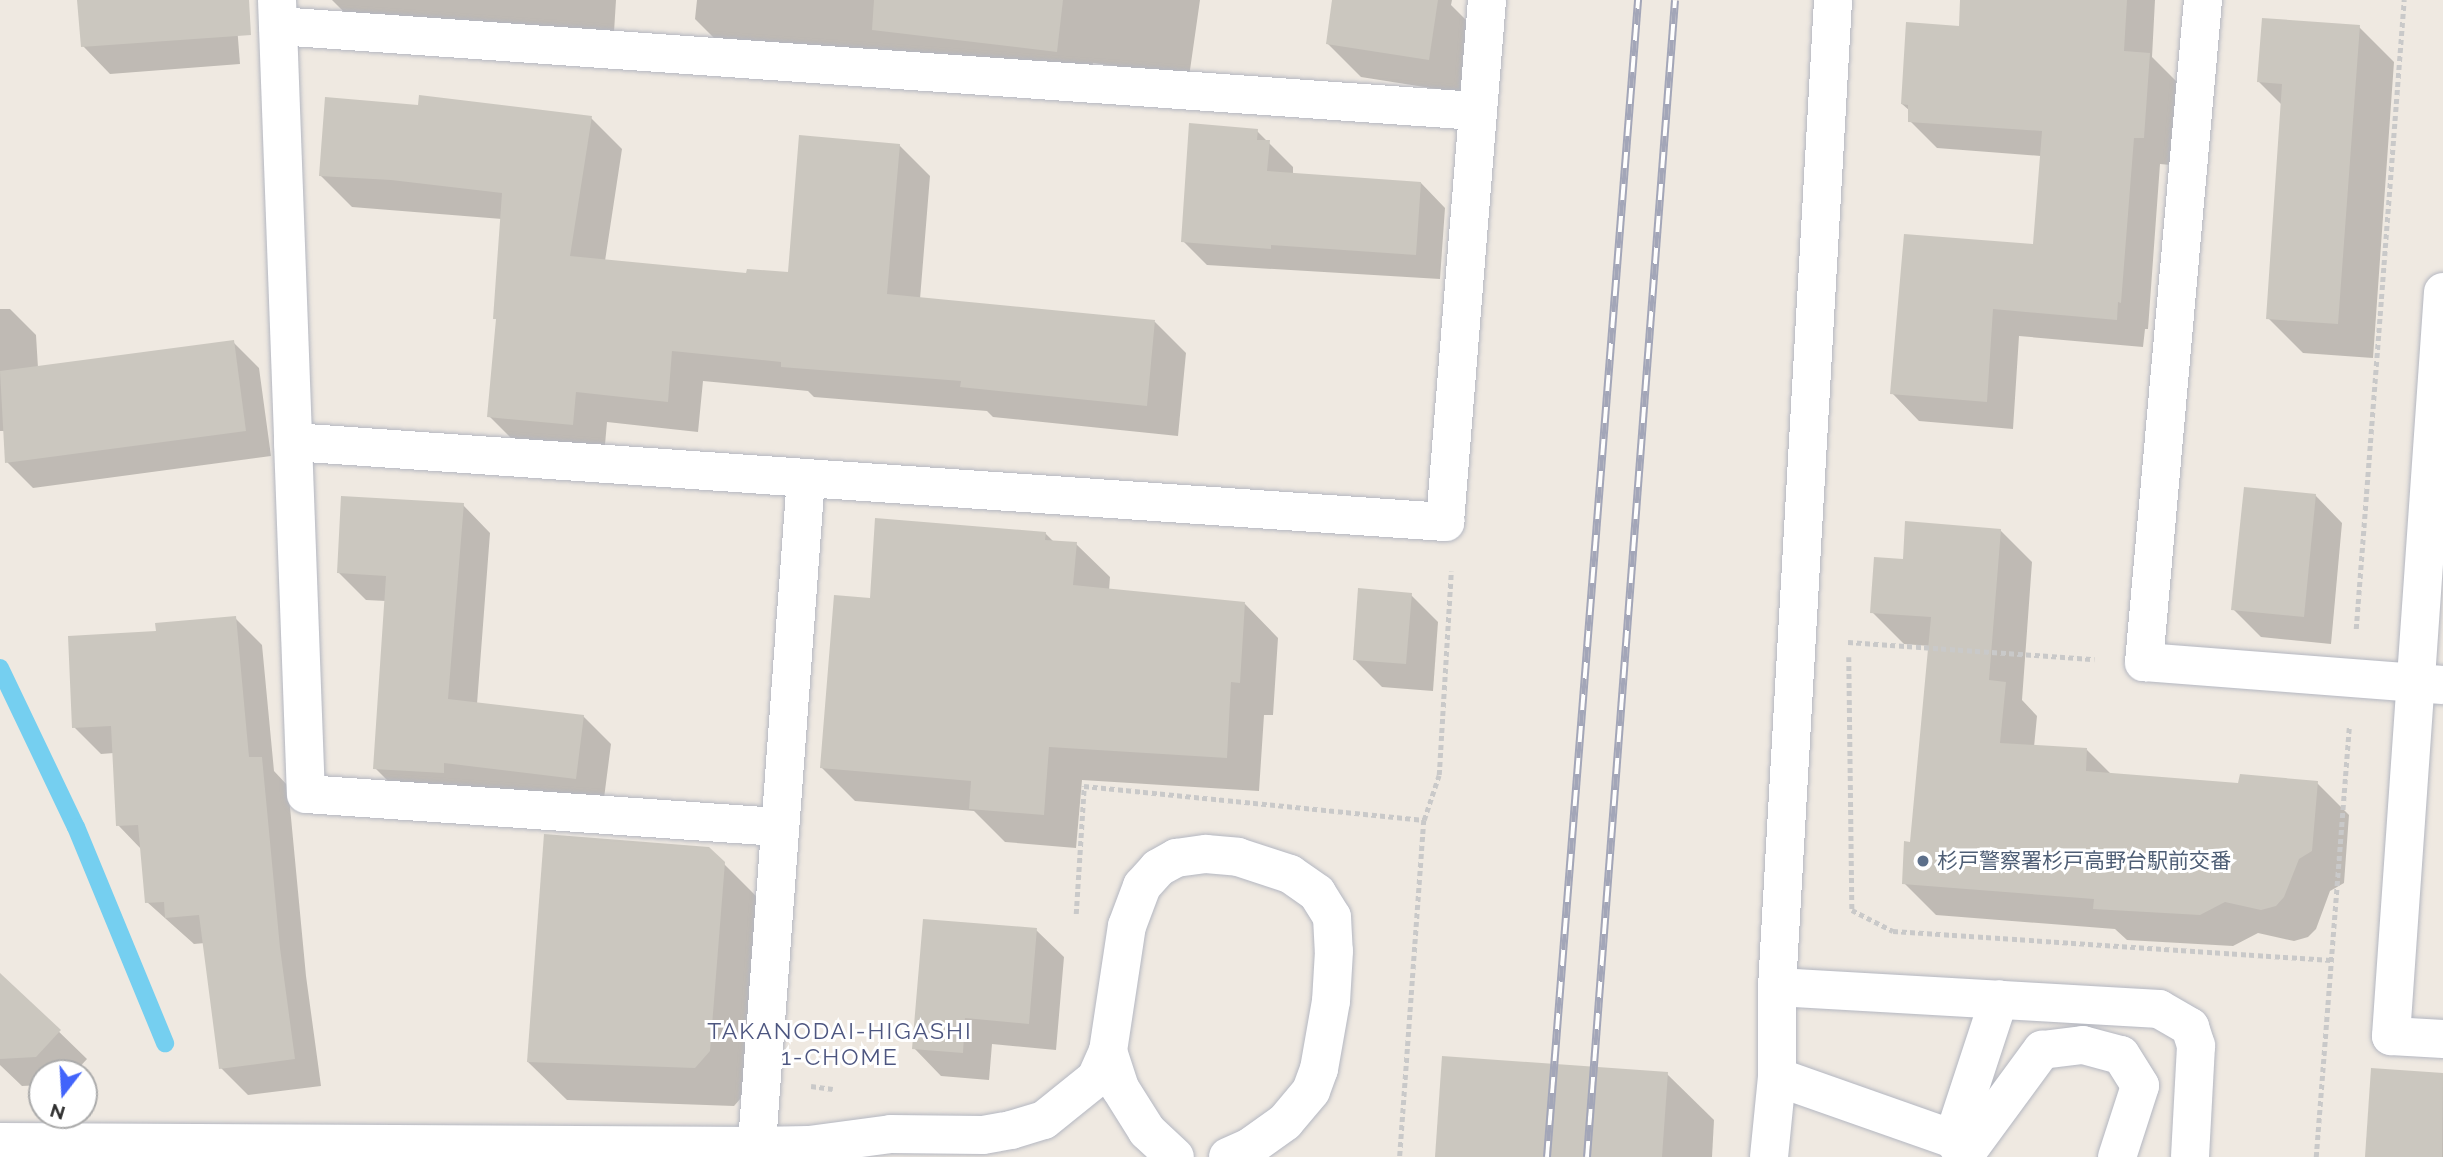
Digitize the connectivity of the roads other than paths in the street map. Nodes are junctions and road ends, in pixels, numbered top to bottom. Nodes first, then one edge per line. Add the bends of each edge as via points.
1 (1487, 0) edge
2 (1833, 0) edge
3 (2203, 0) edge
4 (278, 13) edge
5 (1476, 111) junction
6 (2442, 306) edge
7 (293, 442) junction
8 (806, 478) junction
9 (2429, 684) edge
10 (780, 827) junction
11 (1777, 987) junction
12 (1999, 999) junction
13 (2443, 1039) edge
14 (1108, 1051) junction
15 (1777, 1077) junction
16 (0, 1142) edge
17 (809, 1144) junction
18 (1960, 1151) edge
19 (756, 1152) edge
20 (848, 1157) edge
21 (1175, 1157) edge
22 (1228, 1157) edge
23 (1769, 1157) edge
24 (2117, 1157) edge
25 (2190, 1157) edge

1 - 5 street
2 - 11 street
3 - 9 street via 2144,662
4 - 5 street
4 - 7 street
5 - 8 street via 1444,522
6 - 9 street
7 - 8 street
7 - 10 street via 306,794
8 - 10 street
9 - 13 street via 2391,1035
10 - 19 street
11 - 12 street
11 - 15 street
12 - 18 street
12 - 25 street via 2159,1009 2190,1027 2196,1046
14 - 17 street via 1096,1078 1044,1120 983,1135 891,1134
14 - 21 street via 1119,1088 1147,1131
14 - 22 street via 1127,926 1142,886 1158,869 1176,858 1238,857 1290,874 1317,893 1332,917 1334,951 1319,1069 1311,1091 1285,1122
15 - 18 street
15 - 23 street
16 - 19 street
17 - 19 street
17 - 20 street
18 - 24 street via 2042,1050 2083,1045 2121,1055 2140,1086

